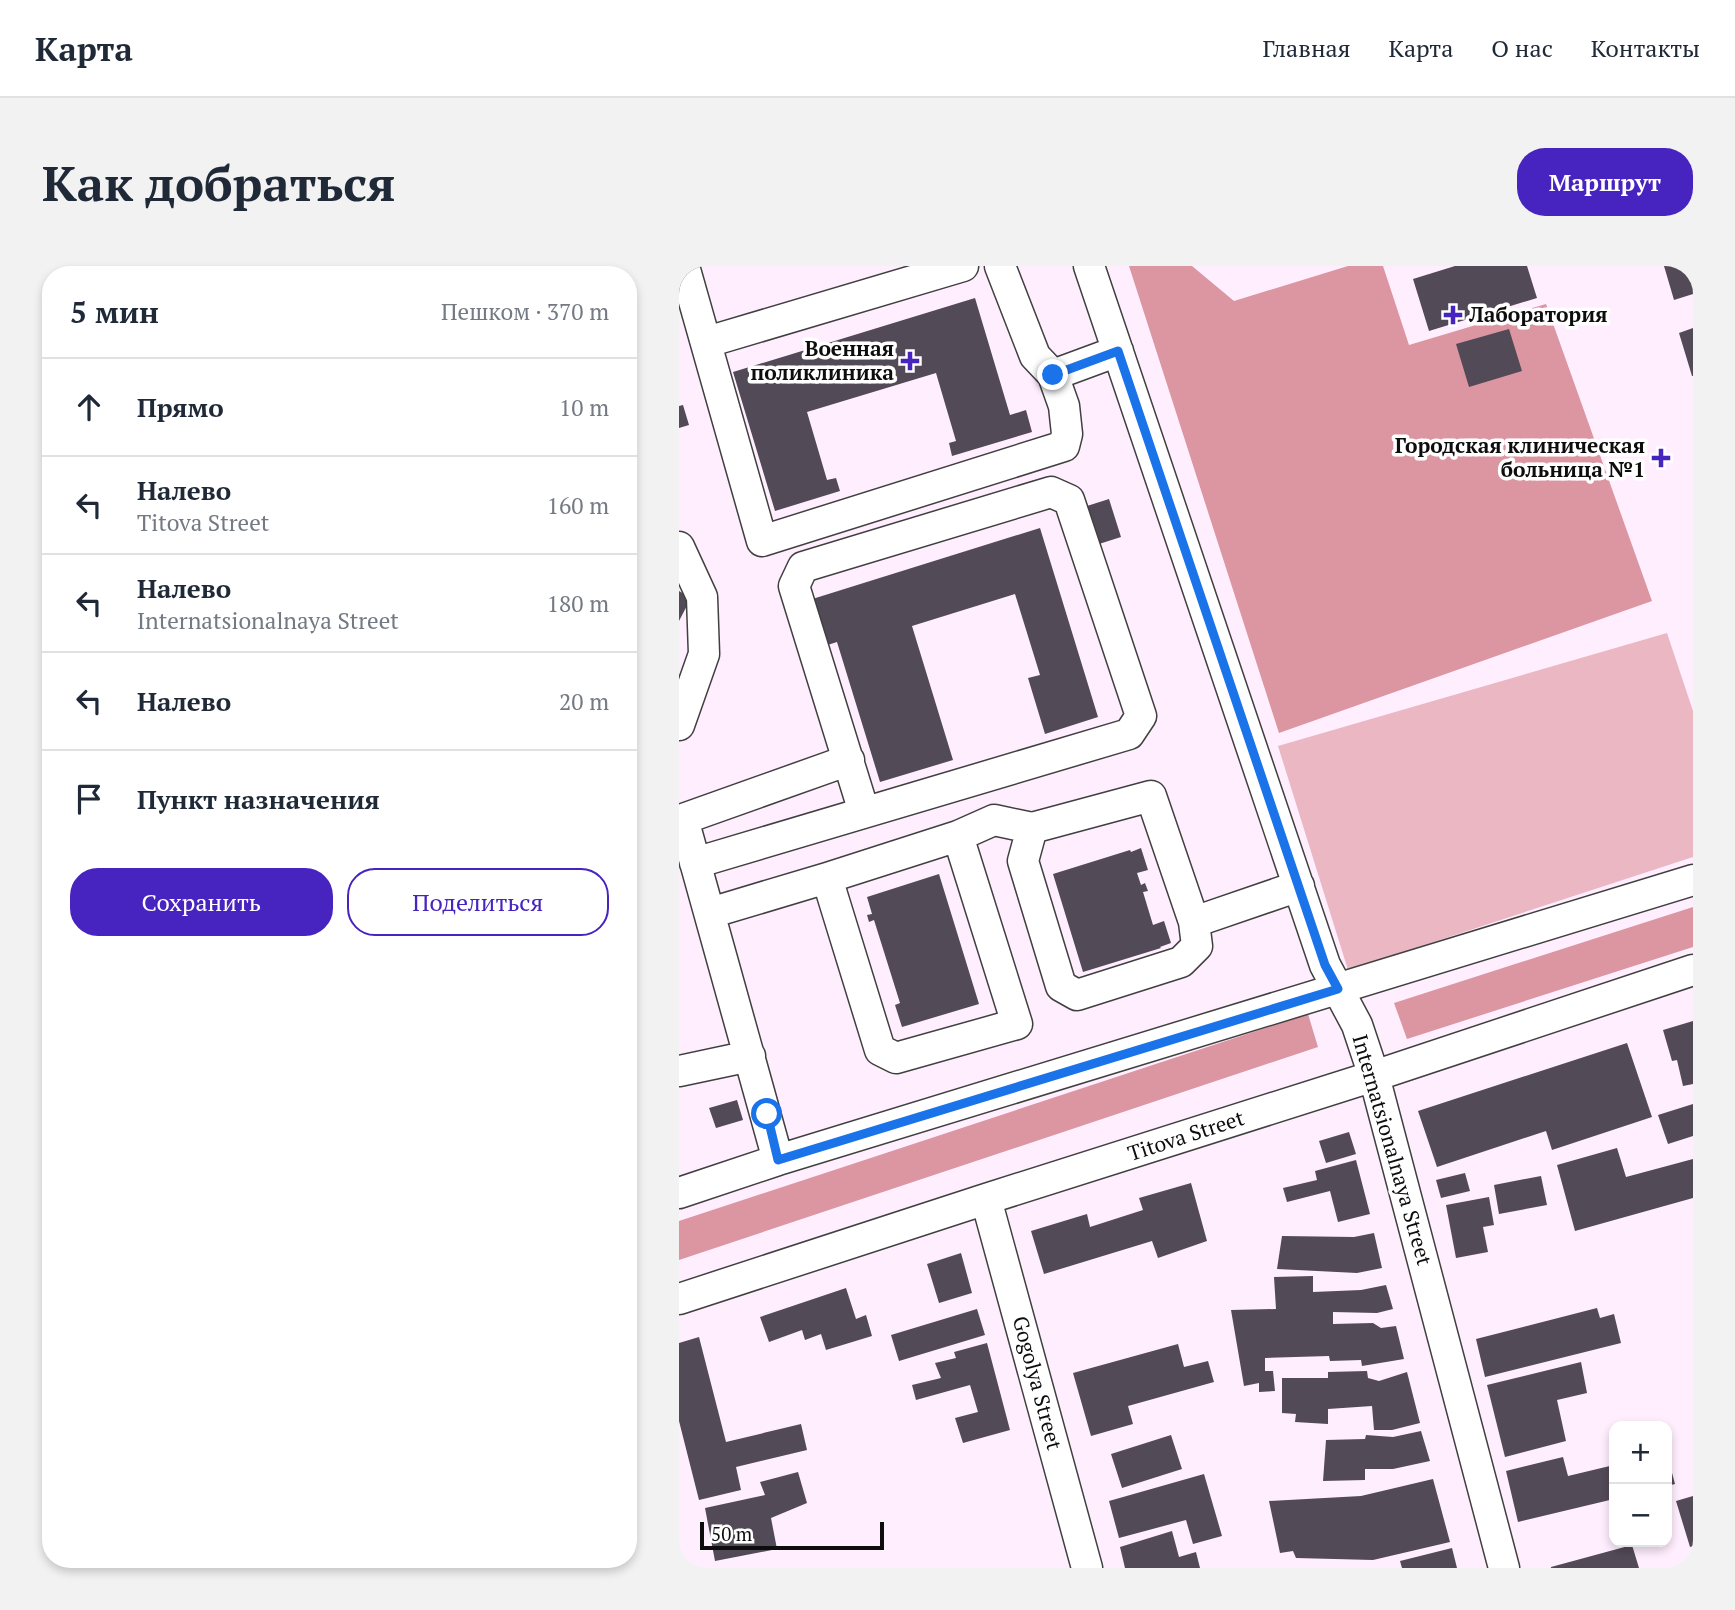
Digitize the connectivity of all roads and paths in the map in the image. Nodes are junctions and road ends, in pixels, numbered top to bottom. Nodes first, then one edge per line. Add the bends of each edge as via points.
1 (684, 266) edge
2 (963, 266) edge
3 (1000, 266) edge
4 (1089, 266) edge
5 (707, 342) junction
6 (1118, 351) junction
7 (1053, 375) junction
8 (679, 547) edge
9 (679, 725) edge
10 (849, 760) junction
11 (865, 812) junction
12 (1032, 828) junction
13 (958, 836) junction
14 (695, 863) junction
15 (827, 878) junction
16 (1693, 880) edge
17 (1299, 886) junction
18 (710, 913) junction
19 (1194, 922) junction
20 (1693, 970) edge
21 (1338, 989) junction
22 (750, 1056) junction
23 (679, 1071) edge
24 (1374, 1076) junction
25 (778, 1160) junction
26 (679, 1193) edge
27 (986, 1199) junction
28 (679, 1299) edge
29 (1087, 1568) edge
30 (1504, 1568) edge

1 - 5 street
2 - 5 street
3 - 7 street via 1035,356
4 - 6 street, Internatsionalnaya Street
5 - 7 street via 762,541 1064,446 1064,405
6 - 7 street
6 - 17 street, Internatsionalnaya Street
8 - 9 street via 702,597 704,654
10 - 11 street
10 - 11 street via 794,586 803,567 1019,500 1051,492 1069,500 1141,716 1129,734
10 - 14 street via 683,819
11 - 14 street
12 - 13 street via 994,820
12 - 19 street via 1151,796
12 - 19 street via 1023,861 1061,986 1077,995 1181,962 1197,946
13 - 15 street
13 - 15 street via 1017,1024 896,1058 880,1050
14 - 18 street
15 - 18 street
16 - 21 street
17 - 19 street
17 - 21 street, Internatsionalnaya Street via 1325,965
18 - 22 street
20 - 24 street, Titova Street
21 - 24 street, Internatsionalnaya Street via 1357,1025
21 - 25 street
22 - 23 street
22 - 25 street
24 - 27 street, Titova Street
24 - 30 street, Internatsionalnaya Street
25 - 26 street
27 - 28 street, Titova Street
27 - 29 street, Gogolya Street

